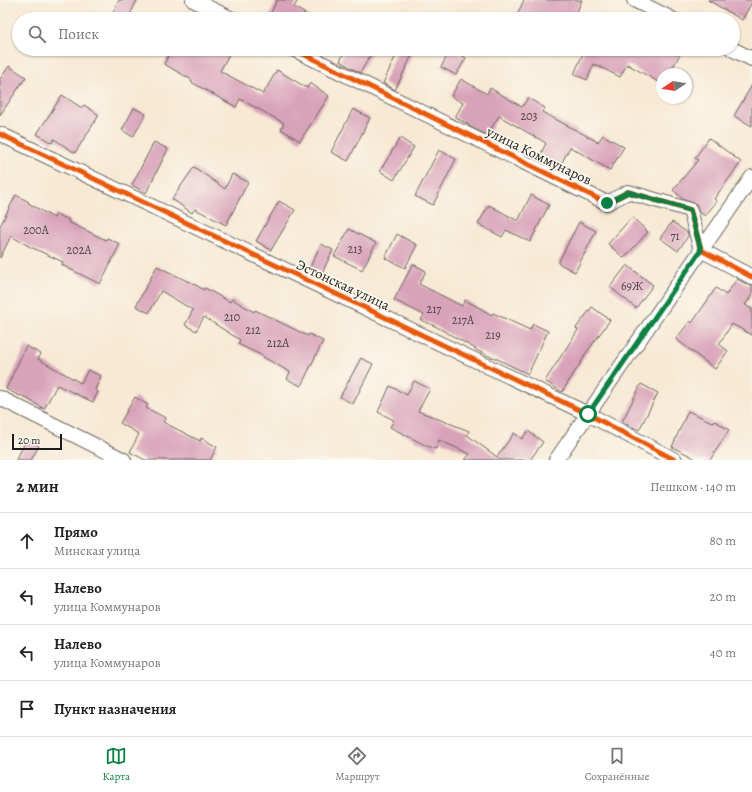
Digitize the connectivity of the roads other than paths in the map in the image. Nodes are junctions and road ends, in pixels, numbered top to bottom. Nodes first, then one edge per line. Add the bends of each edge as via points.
1 (193, 0) edge
2 (634, 0) edge
3 (218, 12) edge
4 (658, 12) edge
5 (740, 53) edge
6 (307, 56) edge
7 (752, 59) edge
8 (0, 134) edge
9 (752, 177) edge
10 (701, 250) junction
11 (752, 277) edge
12 (0, 398) edge
13 (588, 414) junction
14 (124, 460) edge
15 (556, 460) edge
16 (675, 460) edge

1 - 3 street
2 - 4 street
5 - 7 street
6 - 10 street, улица Коммунаров via 607,203 628,192 690,210
8 - 13 street, Эстонская улица
9 - 10 street
10 - 11 street
10 - 13 street
12 - 14 street
13 - 15 street
13 - 16 street, Эстонская улица

